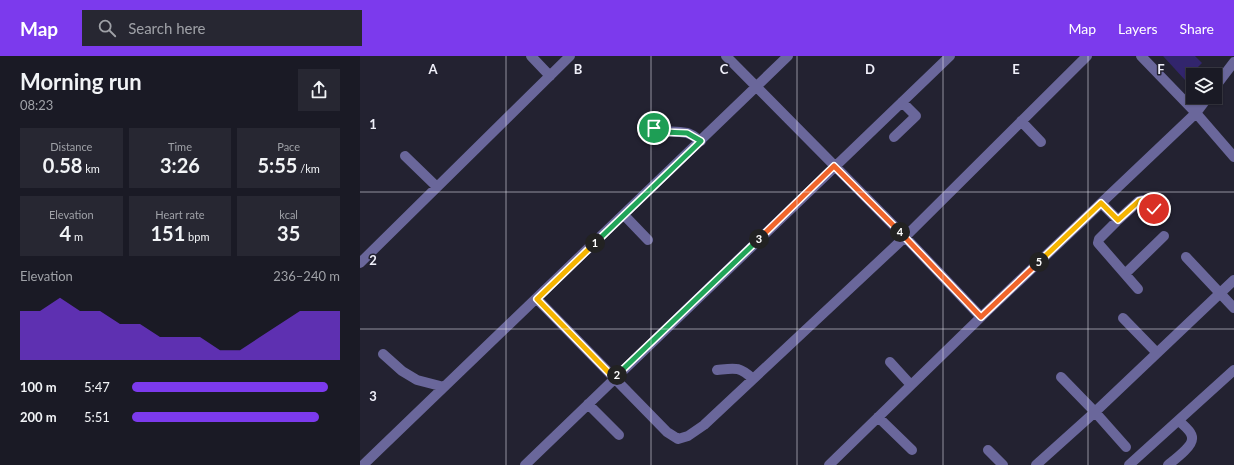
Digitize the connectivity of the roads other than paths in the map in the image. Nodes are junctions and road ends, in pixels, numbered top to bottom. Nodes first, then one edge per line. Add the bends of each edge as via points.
1 (531, 56) edge
2 (570, 56) edge
3 (726, 56) edge
4 (788, 56) edge
5 (950, 56) edge
6 (1087, 56) edge
7 (1141, 56) edge
8 (1234, 62) edge
9 (550, 76) junction
10 (1222, 78) edge
11 (757, 86) junction
12 (902, 102) junction
13 (1203, 104) edge
14 (1196, 113) junction
15 (1021, 121) junction
16 (647, 123) dead end
17 (894, 137) dead end
18 (701, 141) junction
19 (1041, 142) dead end
20 (405, 156) dead end
21 (1234, 157) edge
22 (834, 166) junction
23 (437, 187) junction
24 (1101, 203) junction
25 (1154, 209) dead end
26 (624, 215) junction
27 (1118, 220) junction
28 (1164, 236) dead end
29 (905, 237) junction
30 (648, 240) dead end
31 (1186, 257) dead end
32 (360, 263) edge
33 (1125, 274) junction
34 (1234, 280) edge
35 (1138, 289) dead end
36 (1220, 293) junction
37 (537, 299) junction
38 (1234, 308) edge
39 (981, 317) junction
40 (1123, 318) dead end
41 (1157, 353) junction
42 (383, 354) dead end
43 (890, 362) dead end
44 (717, 370) dead end
45 (1234, 370) edge
46 (1061, 377) dead end
47 (614, 378) junction
48 (753, 379) junction
49 (911, 385) junction
50 (444, 387) junction
51 (588, 404) junction
52 (1095, 412) junction
53 (878, 417) junction
54 (1179, 421) junction
55 (619, 435) dead end
56 (1126, 447) dead end
57 (912, 450) dead end
58 (988, 450) dead end
59 (363, 465) edge
60 (525, 465) edge
61 (829, 465) edge
62 (1003, 465) edge
63 (1036, 465) edge
64 (1131, 465) edge
65 (1168, 465) edge

1 - 9 street
2 - 9 street
3 - 11 street
4 - 11 street
5 - 12 street
6 - 15 street
7 - 14 street
8 - 10 street
9 - 23 street
11 - 18 street
11 - 22 street
12 - 17 street via 916,116
12 - 22 street
13 - 14 street
14 - 21 street
14 - 24 street
15 - 19 street
15 - 29 street
16 - 18 street via 662,132 687,133
18 - 26 street
20 - 23 street
22 - 29 street
22 - 47 street
23 - 32 street
24 - 27 street
24 - 39 street
25 - 27 street via 1143,200 1139,201
26 - 30 street
26 - 37 street
27 - 33 street via 1099,238 1098,243
28 - 33 street
29 - 39 street
29 - 48 street
31 - 36 street
33 - 35 street
34 - 36 street
36 - 38 street
36 - 41 street
37 - 47 street
37 - 50 street
39 - 49 street
40 - 41 street
41 - 52 street
42 - 50 street via 417,380
43 - 49 street
44 - 48 street via 740,369
45 - 54 street
46 - 52 street
47 - 48 street via 667,432 678,439 688,436 704,425
47 - 51 street
49 - 53 street
50 - 59 street
51 - 55 street
51 - 60 street
52 - 56 street
52 - 63 street
53 - 57 street
53 - 61 street
54 - 64 street
54 - 65 street via 1191,434 1192,439 1189,446
58 - 62 street

